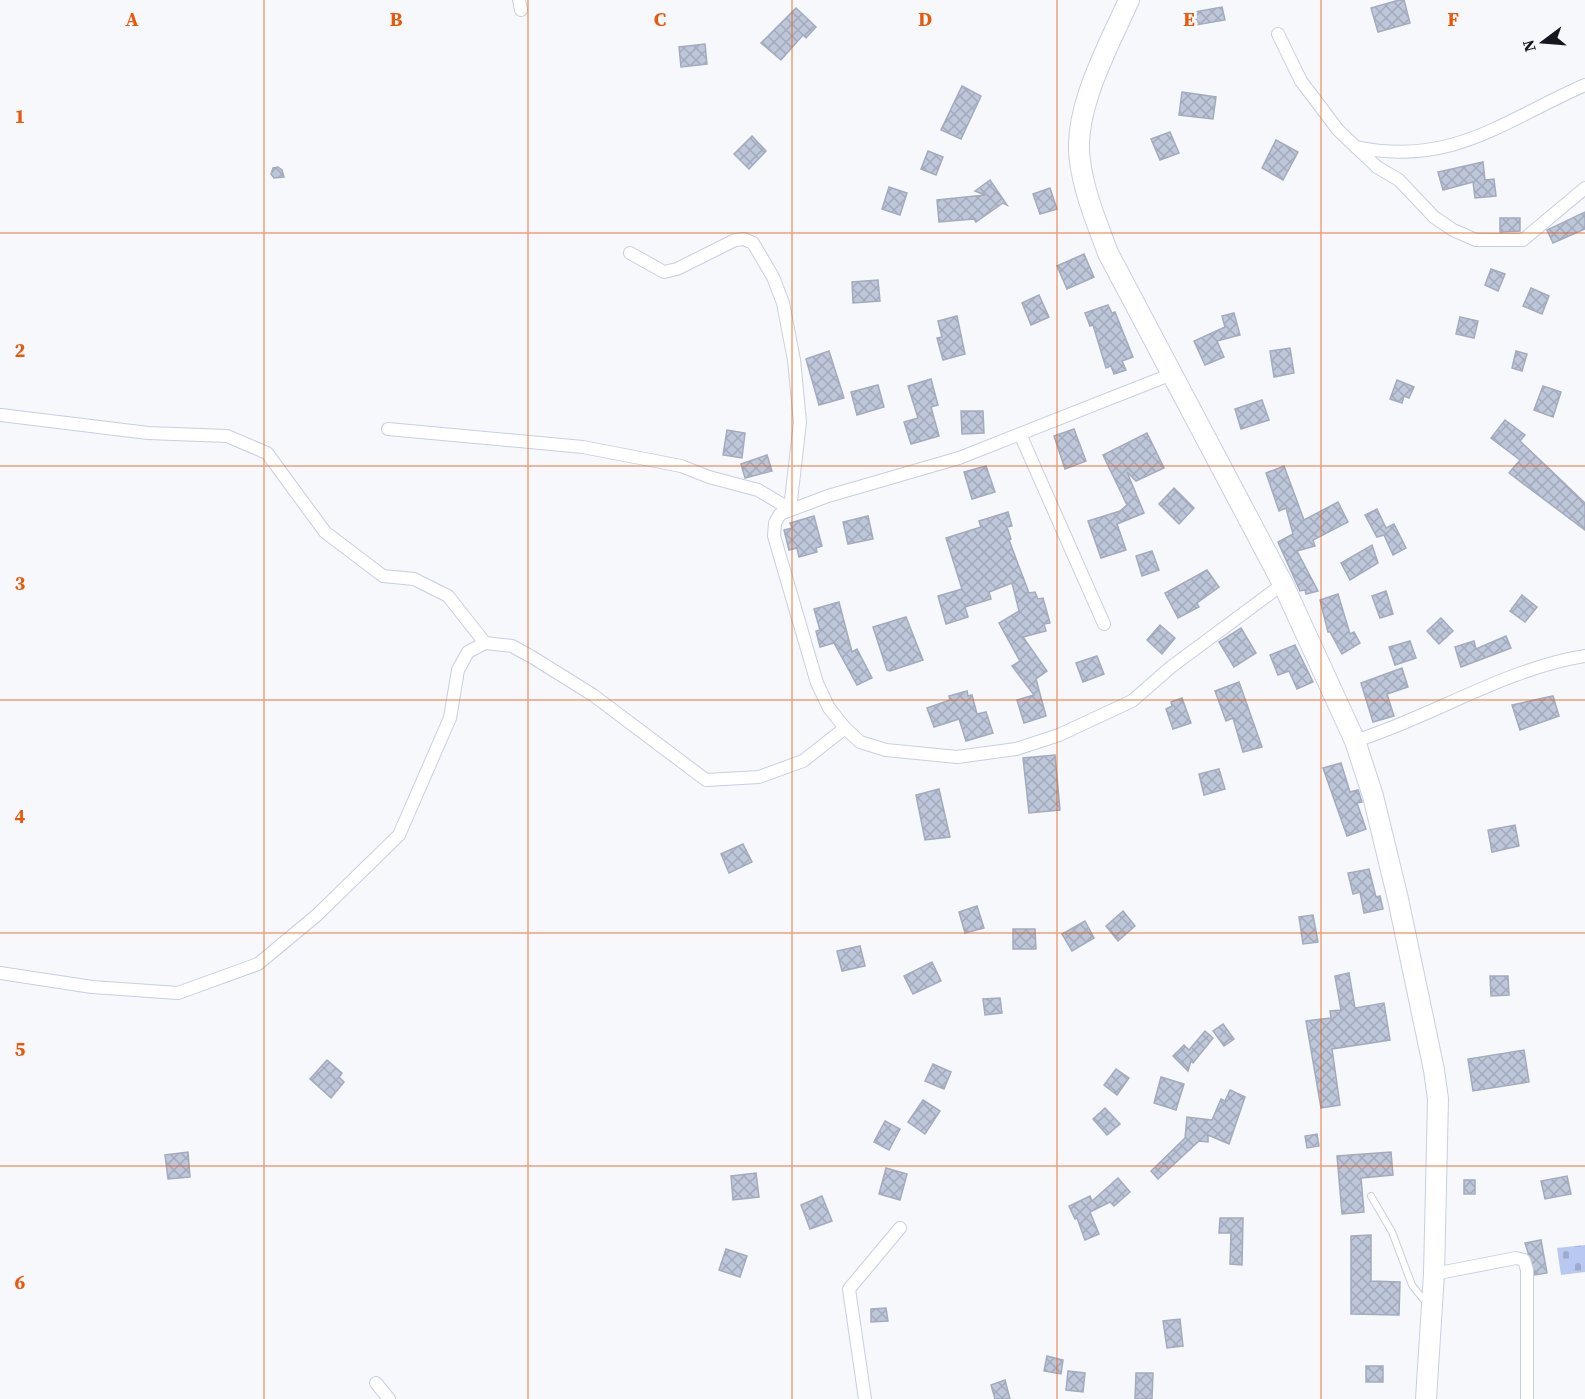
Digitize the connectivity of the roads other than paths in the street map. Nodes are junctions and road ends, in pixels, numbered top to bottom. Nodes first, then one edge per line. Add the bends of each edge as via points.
1 (1129, 0) edge
2 (1278, 34) dead end
3 (1585, 85) edge
4 (1356, 147) junction
5 (1585, 188) edge
6 (630, 253) dead end
7 (1172, 374) junction
8 (1, 415) edge
9 (388, 429) dead end
10 (1020, 434) junction
11 (790, 509) junction
12 (1283, 584) junction
13 (1104, 624) dead end
14 (485, 643) junction
15 (1585, 656) edge
16 (845, 728) junction
17 (1355, 741) junction
18 (0, 973) edge
19 (1371, 1196) dead end
20 (900, 1228) dead end
21 (1434, 1274) junction
22 (1432, 1308) junction
23 (376, 1383) dead end
24 (389, 1399) edge
25 (865, 1399) edge
26 (1426, 1399) edge
27 (1527, 1399) edge

1 - 7 main road via 1092,86 1080,128 1079,159 1087,196 1108,253
2 - 4 street via 1301,81
3 - 4 street via 1458,145 1407,153
4 - 5 street via 1377,167 1399,180 1434,216 1476,240 1523,240
6 - 11 street via 663,272 735,240 753,243 783,303 794,360 800,422
7 - 10 street
7 - 12 main road
8 - 14 street via 148,433 227,436 267,453 325,532 383,576 414,579 448,596
9 - 11 street via 583,447 681,466 758,490
10 - 11 street via 959,458
10 - 13 street
11 - 16 street via 777,518 774,536 817,683 829,708
12 - 16 street via 1132,701 1059,735 1016,749 957,757 886,750 860,742
12 - 17 main road
14 - 16 street via 512,646 532,657 593,695 706,780 759,777 803,761
14 - 18 street via 468,651 458,670 450,718 399,835 317,915 258,964 178,993 92,987
15 - 17 street via 1530,671 1389,731
17 - 21 main road via 1398,899 1434,1070 1439,1136
19 - 22 lane via 1392,1233 1412,1285
20 - 25 street via 849,1289
21 - 22 main road
21 - 27 street via 1516,1258 1524,1260
22 - 26 main road
23 - 24 street

